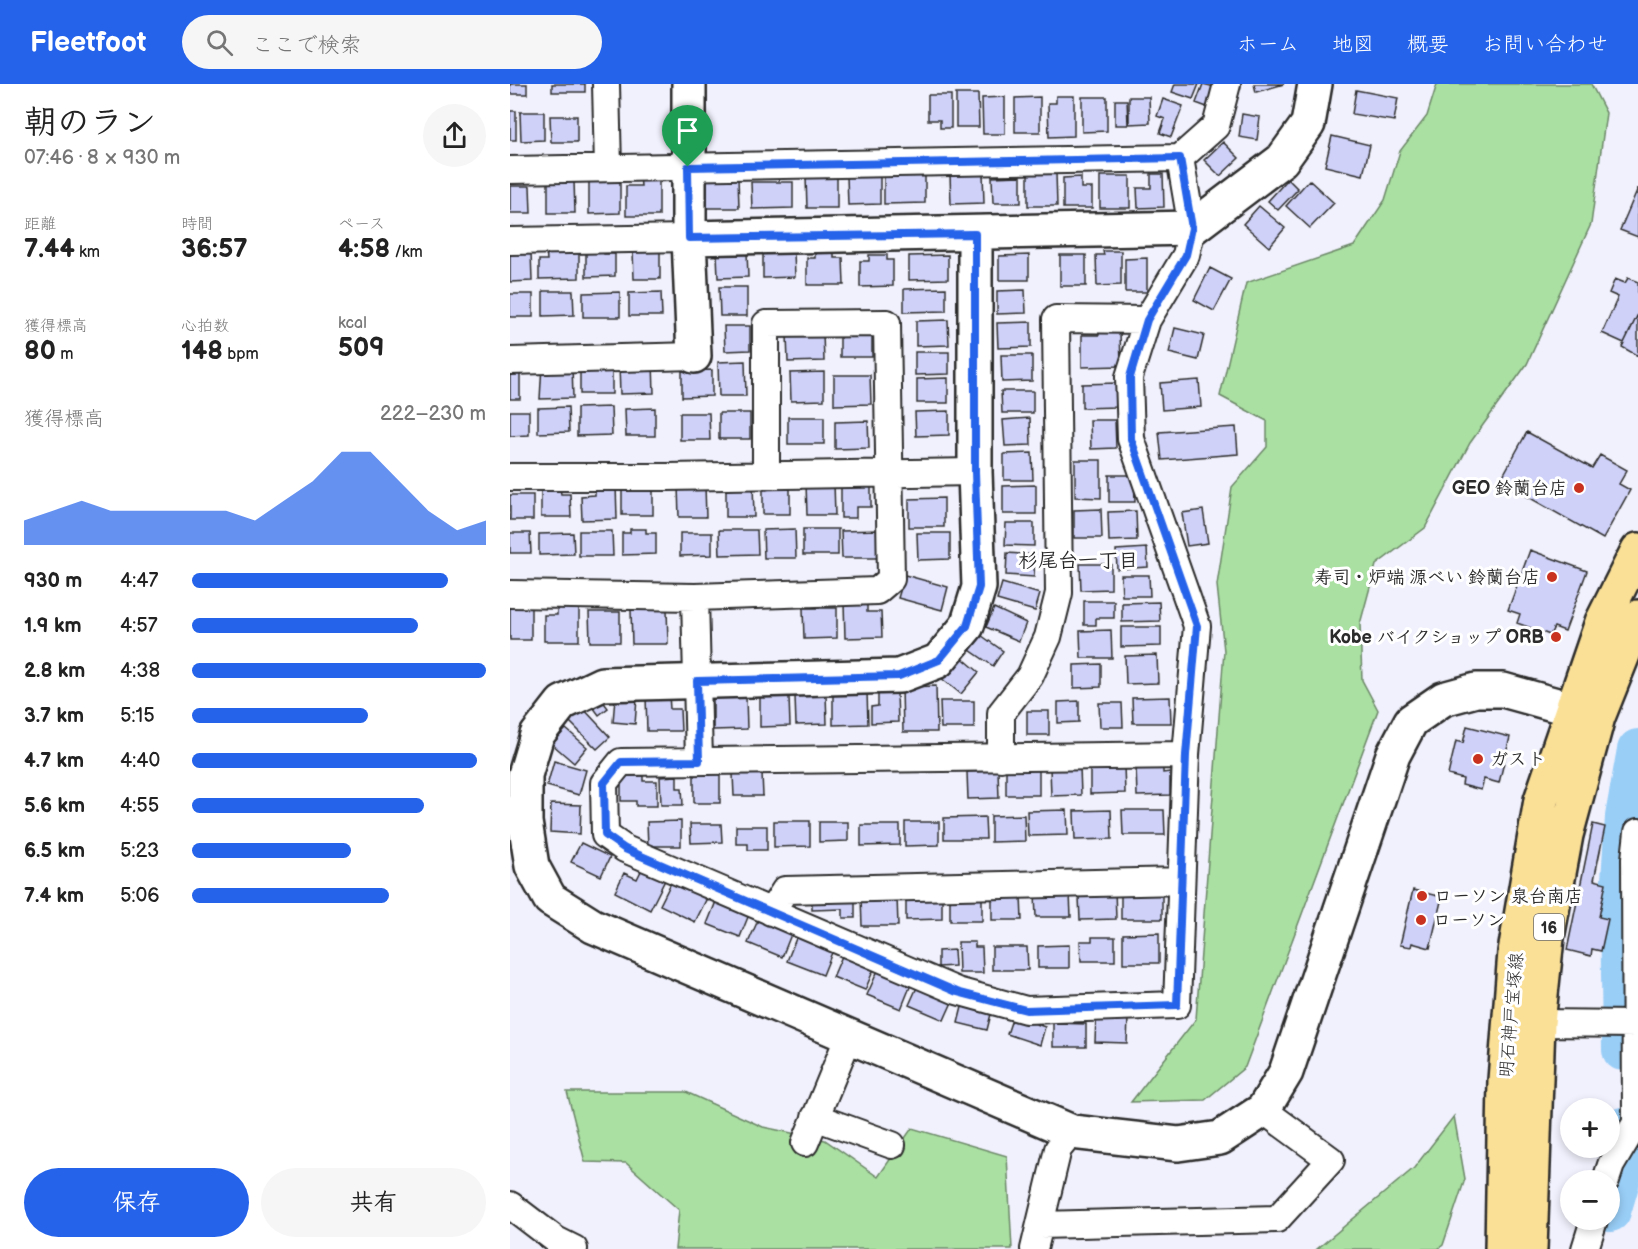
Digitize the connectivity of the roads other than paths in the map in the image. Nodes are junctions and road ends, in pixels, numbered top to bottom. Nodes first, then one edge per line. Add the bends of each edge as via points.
1 (606, 84) edge
2 (689, 84) edge
3 (1227, 84) edge
4 (1315, 84) edge
5 (1180, 158) junction
6 (688, 167) junction
7 (608, 168) junction
8 (510, 170) edge
9 (1192, 228) junction
10 (975, 234) junction
11 (689, 238) junction
12 (510, 242) edge
13 (1147, 320) junction
14 (694, 356) joint
15 (510, 361) edge
16 (975, 472) junction
17 (891, 473) junction
18 (766, 476) junction
19 (510, 477) edge
20 (1638, 550) edge
21 (510, 594) edge
22 (695, 597) junction
23 (1638, 617) edge
24 (697, 681) junction
25 (1571, 709) junction
26 (1186, 755) junction
27 (1001, 758) junction
28 (699, 761) junction
29 (1638, 832) edge
30 (1181, 881) junction
31 (771, 912) junction
32 (1637, 921) edge
33 (1538, 1023) junction
34 (1636, 1024) junction
35 (849, 1036) junction
36 (1263, 1110) junction
37 (815, 1117) junction
38 (1072, 1132) junction
39 (805, 1143) dead end
40 (892, 1145) dead end
41 (1609, 1170) edge
42 (510, 1205) edge
43 (1591, 1230) edge
44 (1037, 1237) edge
45 (574, 1249) edge
46 (1502, 1249) edge
47 (1530, 1249) edge
48 (1585, 1249) edge

1 - 7 street
2 - 6 street
3 - 5 street via 1216,126
4 - 9 street via 1308,124 1282,160
5 - 6 street
5 - 9 street
6 - 7 street
6 - 11 street
7 - 8 street
9 - 10 street
9 - 13 street via 1186,255
10 - 11 street
10 - 16 street
11 - 12 street
11 - 14 street
13 - 26 street via 1130,377 1131,439 1197,626
13 - 27 street via 1056,319 1059,594 1048,637 1030,676 1001,713
14 - 15 street
16 - 17 street
16 - 24 street via 979,587 967,626 939,660 899,676
17 - 18 street
17 - 18 street via 887,323 766,324
17 - 22 street via 891,579 877,591
18 - 19 street
20 - 25 main road, 明石神戸宝塚線 / 16 via 1602,622
21 - 22 street
22 - 24 street
23 - 33 main road, 明石神戸宝塚線 / 16 via 1598,717 1566,835 1547,938
24 - 28 street
24 - 35 street via 602,684 562,703 537,735 525,775 525,822 532,866 550,898 593,926
25 - 36 street via 1503,690 1476,690 1443,699 1411,720 1394,755 1286,1072
25 - 46 main road, 明石神戸宝塚線 / 16 via 1541,800 1515,952 1505,1080
26 - 27 street
26 - 30 street
27 - 28 street
28 - 31 street via 621,762 604,783 605,835 625,849
29 - 32 street
30 - 31 street via 785,890
30 - 31 street via 1177,1005 1026,1010 957,992
32 - 34 street
33 - 34 street
33 - 47 main road, 明石神戸宝塚線 / 16
34 - 41 street via 1636,1123
35 - 37 street
35 - 38 street
36 - 38 street via 1220,1138 1178,1144
36 - 44 street via 1331,1160 1277,1219
37 - 39 street
37 - 40 street
38 - 44 street via 1058,1149
42 - 45 street via 555,1240
43 - 48 street

